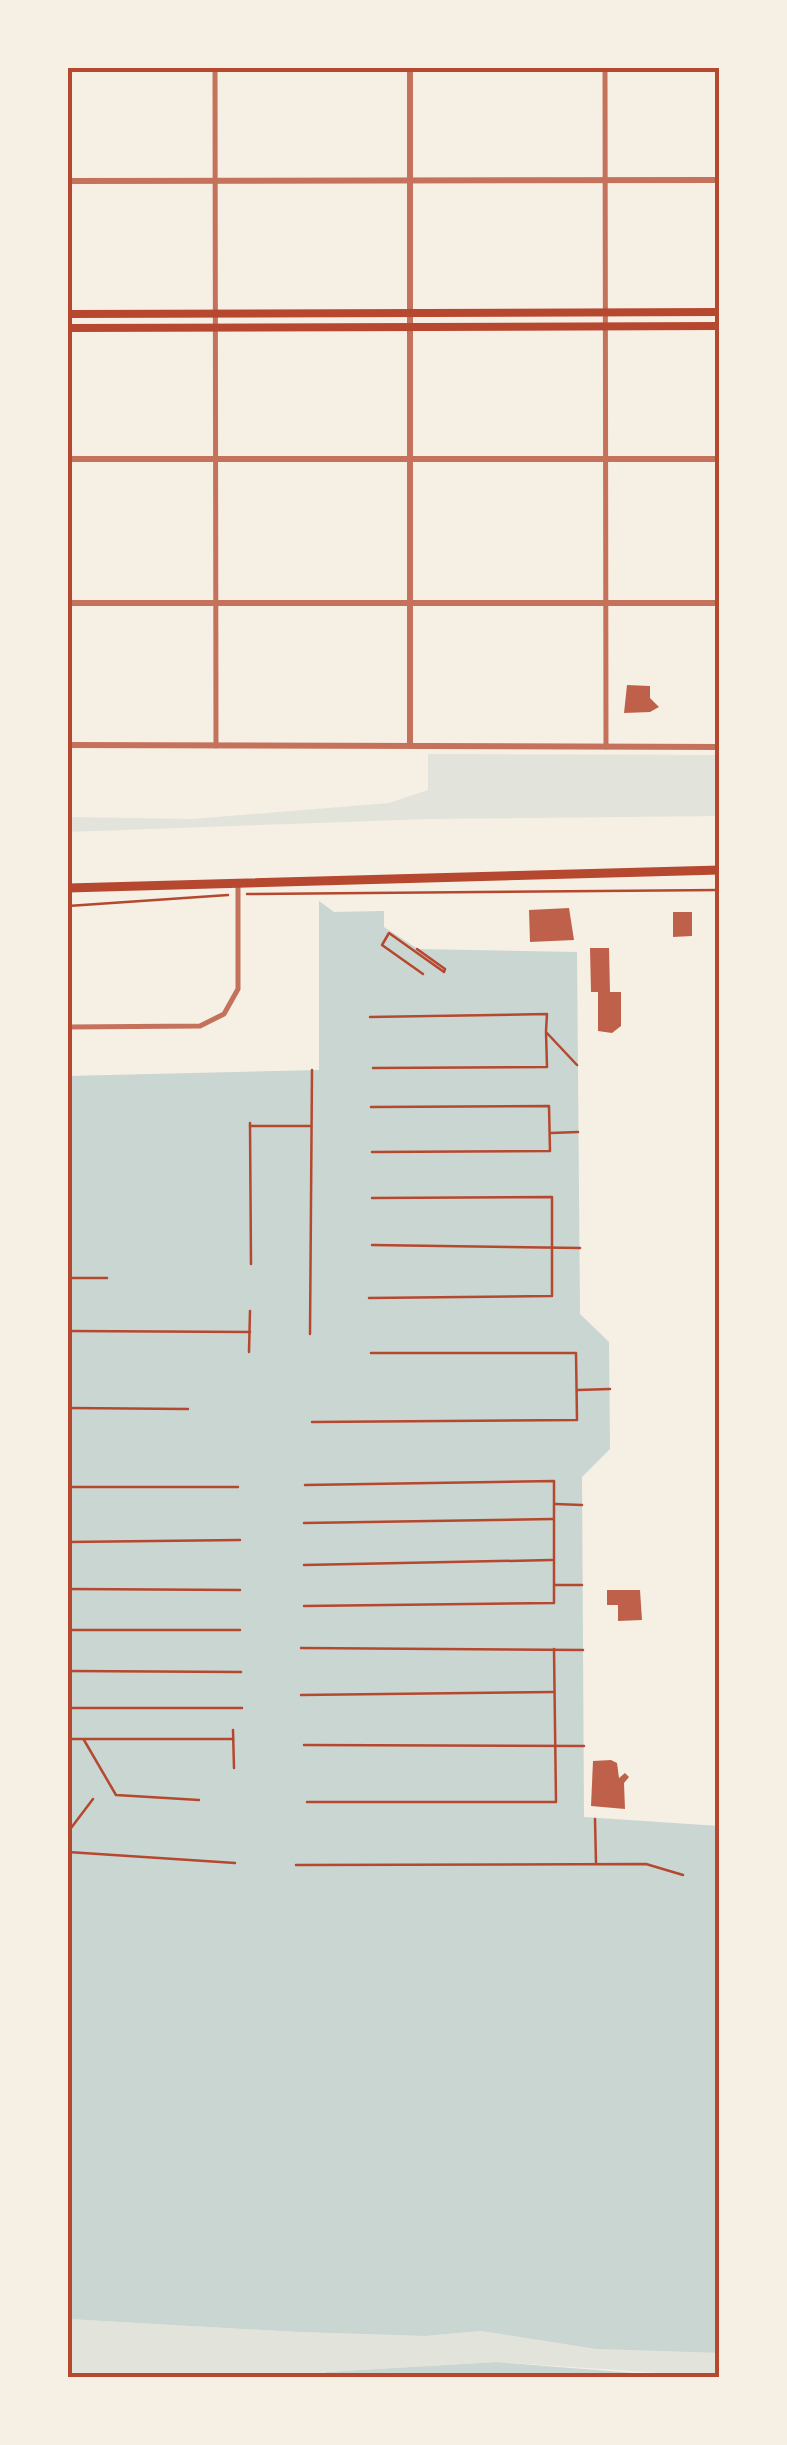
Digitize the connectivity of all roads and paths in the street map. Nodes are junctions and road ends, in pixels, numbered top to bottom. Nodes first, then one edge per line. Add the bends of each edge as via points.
1 (215, 68) edge
2 (410, 68) edge
3 (605, 68) edge
4 (215, 179) junction
5 (410, 180) junction
6 (605, 180) junction
7 (720, 180) edge
8 (68, 181) edge
9 (606, 312) junction
10 (720, 312) edge
11 (215, 313) junction
12 (410, 313) junction
13 (68, 314) edge
14 (410, 326) junction
15 (606, 326) junction
16 (720, 326) edge
17 (215, 327) junction
18 (68, 328) edge
19 (410, 458) junction
20 (720, 458) edge
21 (68, 459) edge
22 (215, 459) junction
23 (606, 459) junction
24 (68, 603) edge
25 (410, 603) junction
26 (606, 603) junction
27 (720, 603) edge
28 (216, 604) junction
29 (410, 745) junction
30 (68, 746) edge
31 (216, 746) junction
32 (720, 746) edge
33 (606, 747) junction
34 (720, 870) edge
35 (238, 882) junction
36 (68, 888) edge
37 (720, 890) edge
38 (247, 894) dead end
39 (228, 895) dead end
40 (68, 906) edge
41 (418, 950) dead end
42 (423, 974) dead end
43 (370, 1016) dead end
44 (68, 1027) edge
45 (546, 1032) junction
46 (577, 1064) dead end
47 (373, 1068) dead end
48 (312, 1070) dead end
49 (372, 1107) dead end
50 (312, 1126) junction
51 (578, 1132) dead end
52 (550, 1133) junction
53 (372, 1152) dead end
54 (372, 1198) dead end
55 (372, 1245) dead end
56 (552, 1248) junction
57 (580, 1248) dead end
58 (251, 1264) dead end
59 (68, 1278) edge
60 (107, 1278) dead end
61 (370, 1298) dead end
62 (250, 1311) dead end
63 (68, 1331) edge
64 (250, 1332) junction
65 (310, 1334) dead end
66 (249, 1352) dead end
67 (372, 1353) dead end
68 (610, 1389) dead end
69 (576, 1390) junction
70 (68, 1408) edge
71 (188, 1408) dead end
72 (312, 1422) dead end
73 (306, 1484) dead end
74 (68, 1487) edge
75 (238, 1487) dead end
76 (554, 1504) junction
77 (582, 1504) dead end
78 (554, 1518) junction
79 (304, 1523) dead end
80 (240, 1540) dead end
81 (68, 1542) edge
82 (554, 1560) junction
83 (304, 1564) dead end
84 (554, 1585) junction
85 (582, 1585) dead end
86 (68, 1589) edge
87 (240, 1590) dead end
88 (304, 1606) dead end
89 (68, 1630) edge
90 (240, 1630) dead end
91 (301, 1648) dead end
92 (554, 1650) junction
93 (583, 1650) dead end
94 (68, 1671) edge
95 (241, 1672) dead end
96 (555, 1692) junction
97 (301, 1695) dead end
98 (68, 1708) edge
99 (242, 1708) dead end
100 (232, 1730) dead end
101 (68, 1739) edge
102 (84, 1739) junction
103 (233, 1739) junction
104 (304, 1745) dead end
105 (584, 1746) dead end
106 (556, 1747) junction
107 (234, 1768) dead end
108 (92, 1799) dead end
109 (199, 1800) dead end
110 (307, 1802) dead end
111 (596, 1818) dead end
112 (68, 1832) edge
113 (68, 1852) edge
114 (235, 1862) dead end
115 (296, 1865) dead end
116 (596, 1865) junction
117 (683, 1875) dead end

1 - 4 street
2 - 5 street
3 - 6 street
4 - 5 street
4 - 8 street
4 - 11 street
5 - 6 street
5 - 12 street
6 - 7 street
6 - 9 street
9 - 10 main road
9 - 12 main road
9 - 15 street
11 - 12 main road
11 - 13 main road
11 - 17 street
12 - 14 street
14 - 15 main road
14 - 17 main road
14 - 19 street
15 - 16 main road
15 - 23 street
17 - 18 main road
17 - 22 street
19 - 22 street
19 - 23 street
19 - 25 street
20 - 23 street
21 - 22 street
22 - 28 street
23 - 26 street
24 - 28 street
25 - 26 street
25 - 28 street
25 - 29 street
26 - 27 street
26 - 33 street
28 - 31 street
29 - 31 street
29 - 33 street
30 - 31 street
32 - 33 street
34 - 35 main road
35 - 36 main road
35 - 44 street via 238,989 224,1014 200,1026
37 - 38 path
39 - 40 path
41 - 42 path via 444,972 389,934 382,944
43 - 45 path via 546,1014
45 - 46 path
45 - 47 path via 547,1067
48 - 50 path
49 - 52 path via 550,1106
50 - 58 path via 250,1124
50 - 65 path
51 - 52 path
52 - 53 path via 550,1151
54 - 56 path via 552,1197
55 - 56 path
56 - 57 path
56 - 61 path via 552,1296
59 - 60 path
62 - 64 path
63 - 64 path
64 - 66 path
67 - 69 path via 576,1353
68 - 69 path
69 - 72 path via 577,1420
70 - 71 path
73 - 76 path via 554,1481
74 - 75 path
76 - 77 path
76 - 78 path
78 - 79 path
78 - 82 path
80 - 81 path
82 - 83 path
82 - 84 path
84 - 85 path
84 - 88 path via 554,1603
86 - 87 path
89 - 90 path
91 - 92 path
92 - 93 path
92 - 96 path
94 - 95 path
96 - 97 path
96 - 106 path
98 - 99 path
100 - 103 path
101 - 102 path
102 - 103 path
102 - 109 path via 116,1795
103 - 107 path
104 - 106 path
105 - 106 path
106 - 110 path via 556,1802
108 - 112 path
111 - 116 path
113 - 114 path
115 - 116 path
116 - 117 path via 646,1864

